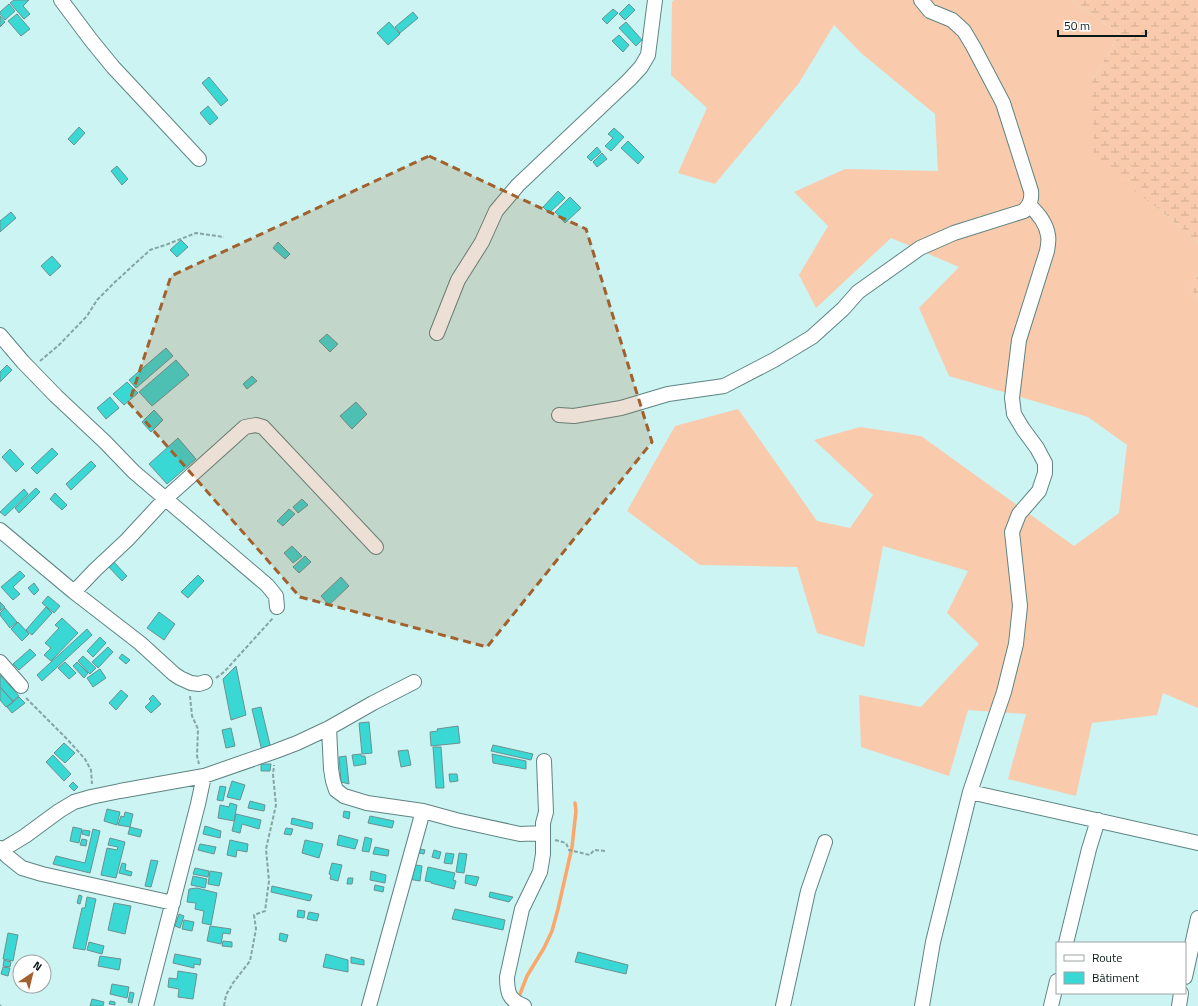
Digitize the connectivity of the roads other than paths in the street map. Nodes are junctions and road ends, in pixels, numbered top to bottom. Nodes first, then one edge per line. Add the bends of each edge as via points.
1 (62, 0) edge
2 (655, 0) edge
3 (921, 0) edge
4 (199, 159) dead end
5 (1029, 205) junction
6 (438, 333) dead end
7 (0, 335) edge
8 (559, 415) dead end
9 (165, 499) junction
10 (0, 530) edge
11 (376, 548) dead end
12 (74, 592) junction
13 (277, 607) road end
14 (0, 662) edge
15 (206, 682) road end
16 (414, 682) dead end
17 (21, 686) road end
18 (329, 728) junction
19 (544, 761) dead end
20 (204, 776) junction
21 (970, 792) junction
22 (423, 811) junction
23 (1098, 820) junction
24 (542, 833) junction
25 (824, 842) dead end
26 (1198, 843) edge
27 (1, 849) edge
28 (173, 903) junction
29 (1198, 918) edge
30 (1066, 942) edge
31 (1186, 972) edge
32 (1056, 985) edge
33 (1182, 994) edge
34 (519, 1003) edge
35 (146, 1006) edge
36 (369, 1006) edge
37 (783, 1006) edge
38 (922, 1006) edge
39 (1051, 1006) edge
40 (1179, 1006) edge

1 - 4 street via 113,67
2 - 6 street via 648,54 641,67 518,185 496,211 482,242 458,280
3 - 5 street via 930,11 952,20 964,31 994,85 1003,104 1030,191 1032,199
5 - 8 street via 1024,211 954,233 920,248 858,292 812,337 724,386 668,394 621,408 574,416
5 - 21 street via 1045,225 1049,236 1047,251 1019,340 1012,398 1014,414 1045,463 1045,473 1039,490 1019,514 1012,532 1020,606 1016,644 1004,692
7 - 9 street via 56,396
9 - 11 street via 245,427 256,425 263,427
9 - 12 street
9 - 13 street via 267,585 276,596
10 - 12 street
12 - 15 street via 180,678 191,683
14 - 17 street
16 - 18 street
18 - 20 street via 297,743
18 - 22 street via 331,769 336,790 344,796 367,803
19 - 24 street via 546,812
20 - 27 street via 74,802 25,836
20 - 28 street
21 - 23 street
21 - 38 street via 933,942
22 - 24 street via 520,834
22 - 36 street
23 - 26 street
23 - 30 street
24 - 34 street via 543,854 540,872 522,909 507,977 508,993
25 - 37 street via 808,892
27 - 28 street via 22,868
28 - 35 street
29 - 31 street
32 - 39 street
33 - 40 street

